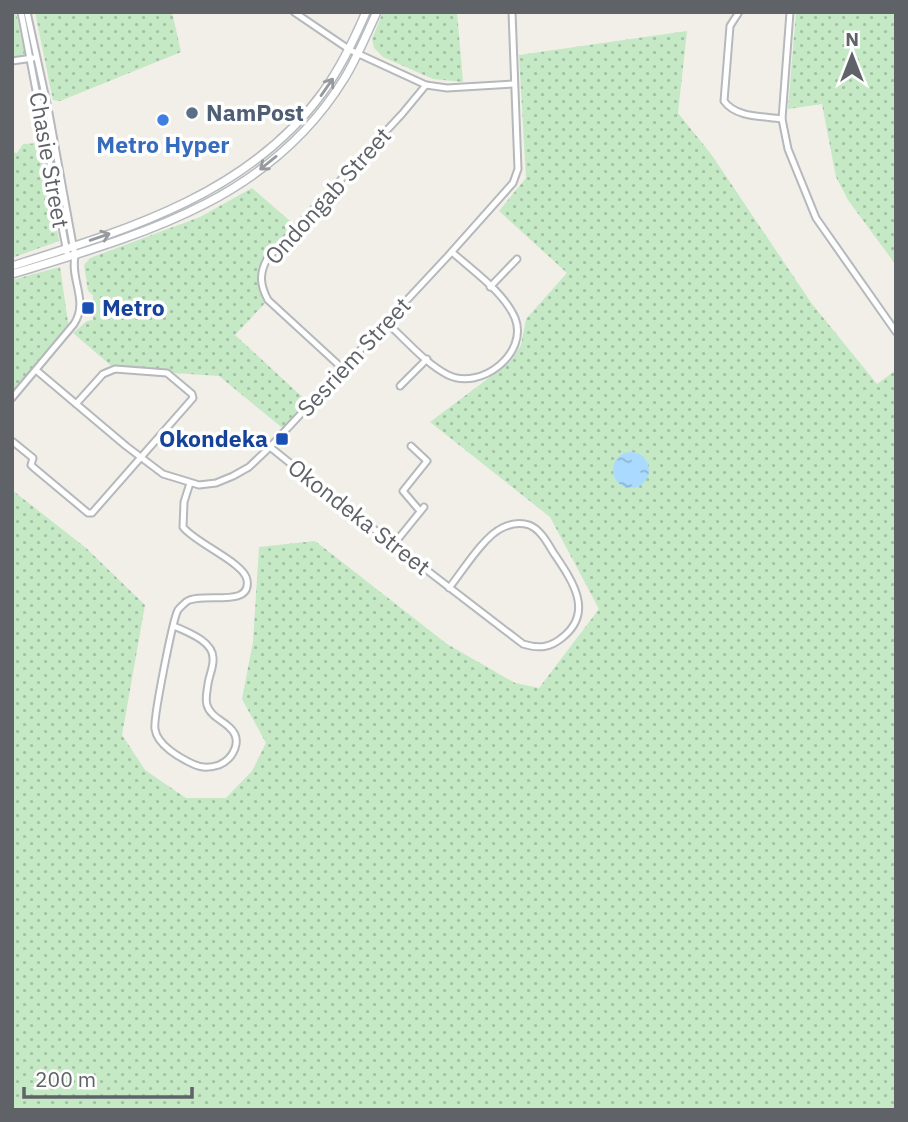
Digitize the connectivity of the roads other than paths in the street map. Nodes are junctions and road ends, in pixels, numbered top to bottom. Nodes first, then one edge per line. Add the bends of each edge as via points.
1 (21, 12) edge
2 (27, 12) edge
3 (294, 12) edge
4 (366, 12) edge
5 (377, 12) edge
6 (512, 12) edge
7 (738, 12) edge
8 (790, 12) edge
9 (350, 50) junction
10 (358, 54) junction
11 (34, 58) junction
12 (12, 61) edge
13 (513, 84) junction
14 (426, 85) junction
15 (782, 119) junction
16 (69, 248) junction
17 (452, 252) junction
18 (72, 259) junction
19 (517, 259) dead end
20 (12, 266) edge
21 (12, 274) edge
22 (490, 286) junction
23 (387, 323) junction
24 (896, 332) edge
25 (427, 359) junction
26 (342, 368) junction
27 (36, 370) junction
28 (400, 386) dead end
29 (12, 398) edge
30 (76, 404) junction
31 (12, 441) edge
32 (411, 446) dead end
33 (270, 447) junction
34 (142, 458) junction
35 (190, 484) junction
36 (394, 544) junction
37 (449, 588) junction
38 (174, 626) junction

1 - 11 street, Chasie Street
2 - 11 street, Chasie Street
3 - 9 street
4 - 9 main road
5 - 10 main road
6 - 13 street, Sesriem Street
7 - 15 street via 730,26 724,101 740,113
8 - 15 street
9 - 10 street
16 -> 9 main road via 165,214 236,175 303,117
10 - 14 street
10 -> 18 main road via 310,124 248,179 189,214
11 - 12 street
11 - 16 street, Chasie Street
13 - 14 street
13 - 17 street, Sesriem Street via 516,176
14 - 26 street, Ondongab Street via 262,268 261,285 268,300
15 - 24 street via 788,149 816,218
16 - 18 street, Chasie Street
16 - 20 main road
17 - 22 street
17 - 23 street, Sesriem Street
18 - 21 main road
18 - 27 street, Chasie Street via 81,310
19 - 22 street
22 - 25 street via 516,322 516,340 507,358 471,379 448,375
23 - 25 street
23 - 26 street, Sesriem Street
25 - 28 street
26 - 33 street, Sesriem Street
27 - 29 street, Chasie Street
27 - 30 street
30 - 34 street
30 - 34 street via 108,370 162,372 173,377 193,398
31 - 34 street via 33,458 33,467 88,513 95,512
32 - 36 street via 430,463 402,491 422,509
33 - 35 street, Sesriem Street via 233,476 216,483
33 - 36 street, Okondeka Street
34 - 35 street via 163,474
35 - 38 street via 183,527 243,571 248,582 240,596 200,597 184,603
36 - 37 street, Okondeka Street
37 - 37 street, Okondeka Street via 523,644 537,649 572,630 578,617 574,585 541,534 530,525 509,525 493,534
38 - 38 street via 155,730 158,740 194,765 214,766 231,757 236,748 230,727 207,706 214,657 203,641

